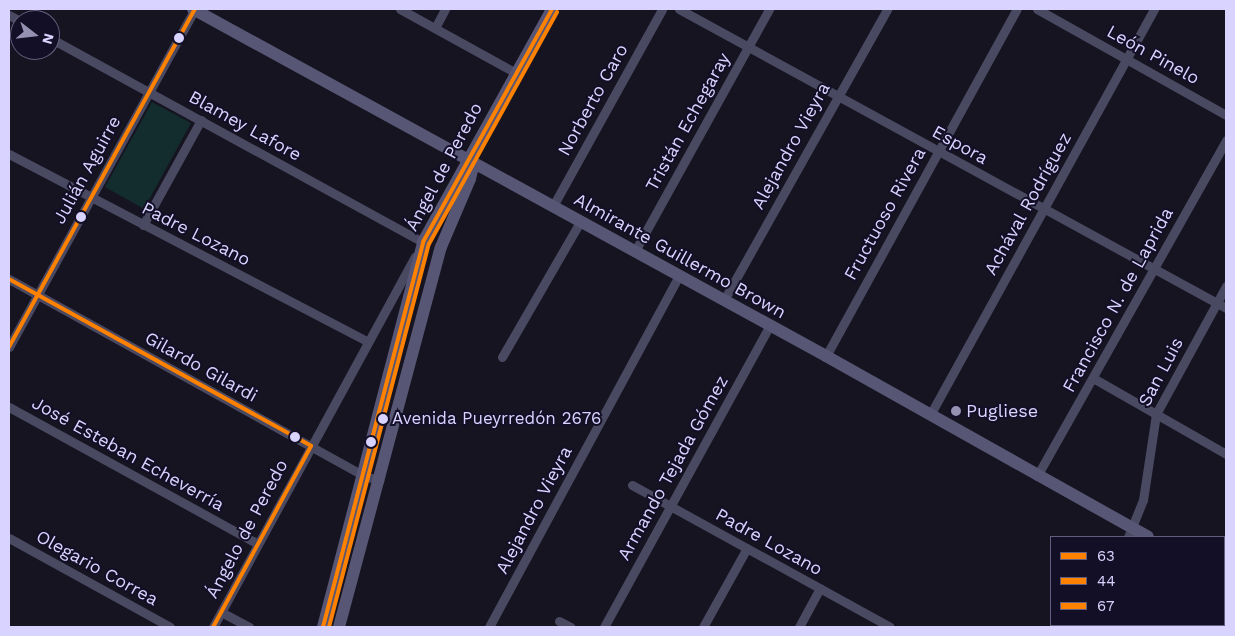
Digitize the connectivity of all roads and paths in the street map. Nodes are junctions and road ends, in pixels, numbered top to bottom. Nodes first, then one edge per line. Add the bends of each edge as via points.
1 (194, 9) edge
2 (400, 9) edge
3 (445, 9) edge
4 (552, 9) edge
5 (662, 9) edge
6 (679, 9) edge
7 (769, 9) edge
8 (886, 9) edge
9 (1017, 9) edge
10 (1037, 9) edge
11 (1154, 9) edge
12 (435, 28) junction
13 (60, 43) edge
14 (748, 47) junction
15 (1127, 59) junction
16 (516, 73) junction
17 (149, 92) junction
18 (838, 96) junction
19 (1226, 114) edge
20 (201, 120) junction
21 (1226, 140) edge
22 (938, 152) junction
23 (9, 154) edge
24 (467, 159) junction
25 (90, 197) junction
26 (553, 206) junction
27 (1044, 209) junction
28 (580, 222) junction
29 (143, 225) junction
30 (423, 242) junction
31 (634, 251) junction
32 (1154, 269) junction
33 (678, 276) junction
34 (9, 279) edge
35 (1226, 286) edge
36 (38, 295) junction
37 (724, 300) junction
38 (1217, 302) junction
39 (1226, 308) edge
40 (770, 325) junction
41 (368, 342) junction
42 (9, 347) edge
43 (826, 356) junction
44 (502, 357) dead end
45 (1093, 378) junction
46 (9, 407) edge
47 (1156, 414) junction
48 (930, 415) junction
49 (311, 446) junction
50 (1226, 454) edge
51 (364, 476) junction
52 (1037, 476) junction
53 (379, 480) junction
54 (632, 485) dead end
55 (670, 506) junction
56 (1130, 533) edge
57 (1144, 536) edge
58 (9, 538) edge
59 (258, 544) junction
60 (747, 548) junction
61 (820, 588) junction
62 (221, 612) junction
63 (559, 621) dead end
64 (170, 627) edge
65 (213, 627) edge
66 (249, 627) edge
67 (323, 627) edge
68 (339, 627) edge
69 (489, 627) edge
70 (571, 627) edge
71 (604, 627) edge
72 (703, 627) edge
73 (799, 627) edge
74 (890, 627) edge

1 - 17 street, Julián Aguirre
1 - 24 main road, Almirante Guillermo Brown
2 - 12 street
3 - 12 street
4 - 16 main road, Ángel de Peredo
5 - 26 street, Norberto Caro
6 - 14 street, Espora
7 - 14 street, Tristán Echegaray
8 - 18 street, Alejandro Vieyra
9 - 22 street, Fructuoso Rivera
10 - 15 street, León Pinelo
11 - 15 street, Achával Rodríguez
12 - 16 street
13 - 17 street, Blamey Lafore
14 - 18 street, Espora
14 - 31 street, Tristán Echegaray
15 - 19 street, León Pinelo
15 - 27 street, Achával Rodríguez
16 - 24 main road, Ángel de Peredo
17 - 20 street, Blamey Lafore
17 - 25 street, Julián Aguirre
18 - 22 street, Espora
18 - 37 street, Alejandro Vieyra
20 - 29 street
20 - 30 street, Blamey Lafore
21 - 32 street, Francisco N. de Laprida
22 - 27 street, Espora
22 - 43 street, Fructuoso Rivera
23 - 25 street, Padre Lozano
24 - 26 main road, Almirante Guillermo Brown
24 - 30 main road, Ángel de Peredo
24 - 53 main road via 472,170 470,179 441,247
25 - 29 street, Padre Lozano
25 - 36 street, Julián Aguirre
26 - 28 main road, Almirante Guillermo Brown
27 - 32 street, Espora
27 - 48 street, Achával Rodríguez
28 - 31 main road, Almirante Guillermo Brown
28 - 44 street
29 - 41 street, Padre Lozano
30 - 41 street, Ángel de Peredo
30 - 51 main road
31 - 33 main road, Almirante Guillermo Brown
32 - 38 street, Espora
32 - 45 street, Francisco N. de Laprida
33 - 37 main road, Almirante Guillermo Brown
33 - 69 street, Alejandro Vieyra
34 - 36 street, Gilardo Gilardi
35 - 38 street, San Luis
36 - 42 street, Julián Aguirre
36 - 49 street, Gilardo Gilardi
37 - 40 main road, Almirante Guillermo Brown
38 - 39 street, Espora
38 - 47 street, San Luis
40 - 43 main road, Almirante Guillermo Brown
40 - 55 street, Armando Tejada Gómez
41 - 49 street, Ángelo de Peredo
43 - 48 main road, Almirante Guillermo Brown
45 - 47 street
45 - 52 street, Francisco N. de Laprida
46 - 59 street, José Esteban Echeverría
47 - 50 street
47 - 56 street, San Luis via 1143,500
48 - 52 main road, Almirante Guillermo Brown
49 - 51 street, Gilardo Gilardi
49 - 59 street, Ángelo de Peredo
51 - 53 street, Gilardo Gilardi
51 - 67 main road
52 - 56 main road, Almirante Guillermo Brown
53 - 68 main road
54 - 55 street, Padre Lozano
55 - 60 street, Padre Lozano
55 - 71 street, Armando Tejada Gómez
56 - 57 main road, Almirante Guillermo Brown
58 - 64 street, Olegario Correa
59 - 62 street, Ángelo de Peredo
60 - 61 street, Padre Lozano
60 - 72 street
61 - 73 street
61 - 74 street, Padre Lozano
62 - 65 street, Ángelo de Peredo
62 - 66 street
63 - 70 street

